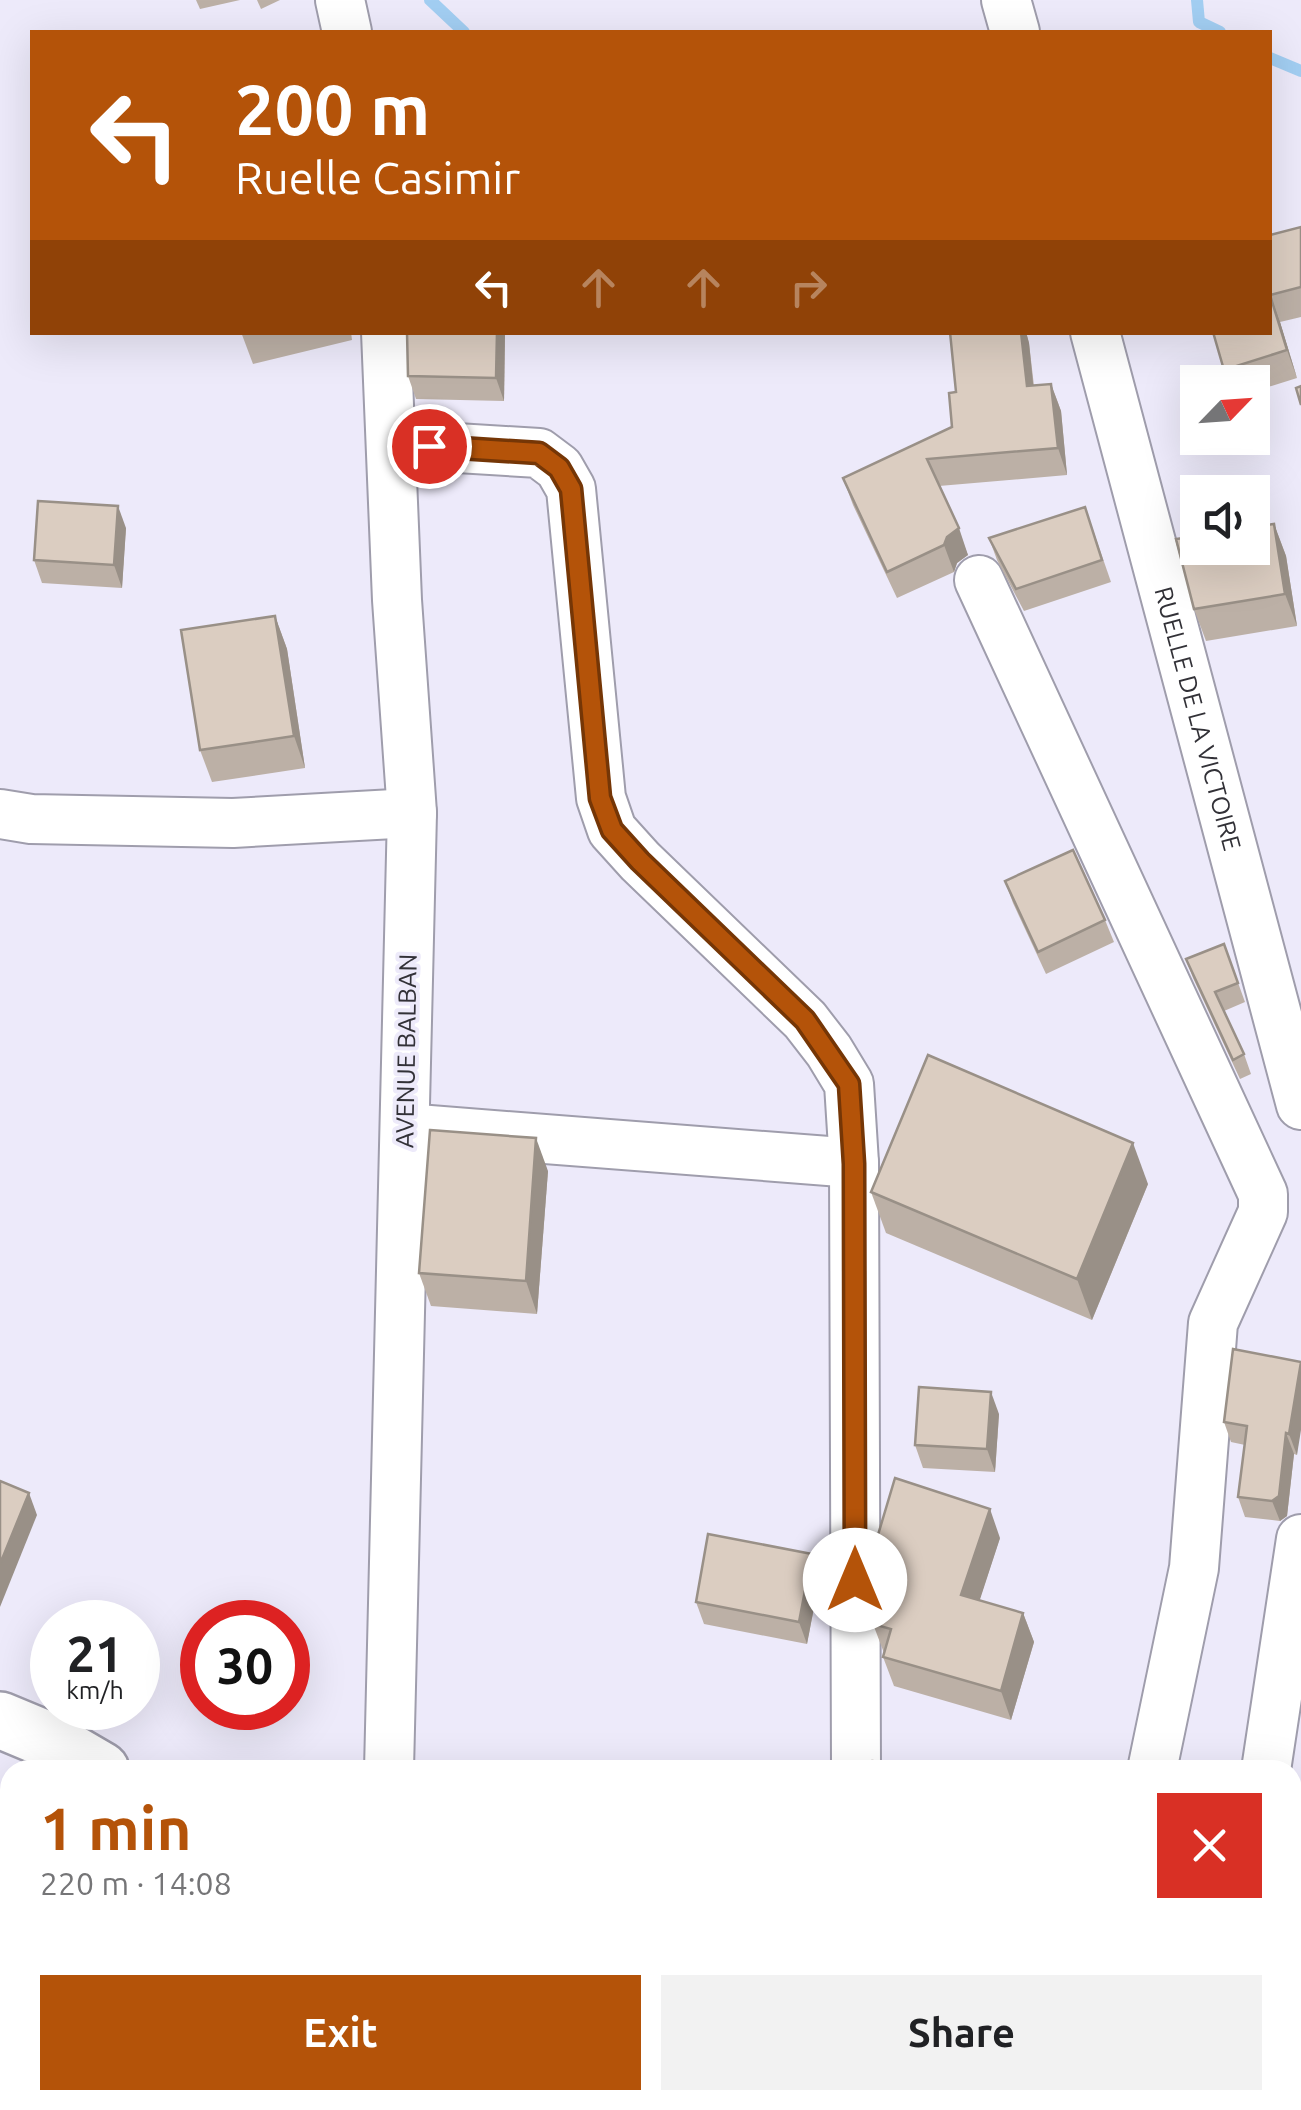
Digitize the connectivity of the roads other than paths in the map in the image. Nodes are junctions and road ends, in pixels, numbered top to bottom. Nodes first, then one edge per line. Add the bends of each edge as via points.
1 (340, 0) edge
2 (1006, 0) edge
3 (347, 30) edge
4 (1014, 30) edge
5 (386, 335) edge
6 (1096, 335) edge
7 (392, 444) junction
8 (979, 580) dead end
9 (412, 813) junction
10 (0, 814) edge
11 (1301, 1105) edge
12 (404, 1128) junction
13 (854, 1164) junction
14 (1301, 1538) edge
15 (0, 1720) edge
16 (84, 1760) edge
17 (389, 1760) edge
18 (856, 1760) edge
19 (1154, 1760) edge
20 (1268, 1760) edge

1 - 3 street
2 - 4 street
5 - 7 street, AVENUE BALBAN
6 - 11 street, RUELLE DE LA VICTOIRE
7 - 9 street, AVENUE BALBAN
7 - 13 street via 539,453 559,468 571,489 600,798 612,830 829,1051 849,1084
8 - 19 street via 1263,1194 1262,1212 1213,1323 1194,1568
9 - 10 street via 233,823
9 - 12 street, AVENUE BALBAN
12 - 13 street
12 - 17 street, AVENUE BALBAN
13 - 18 street
14 - 20 street
15 - 16 main road

